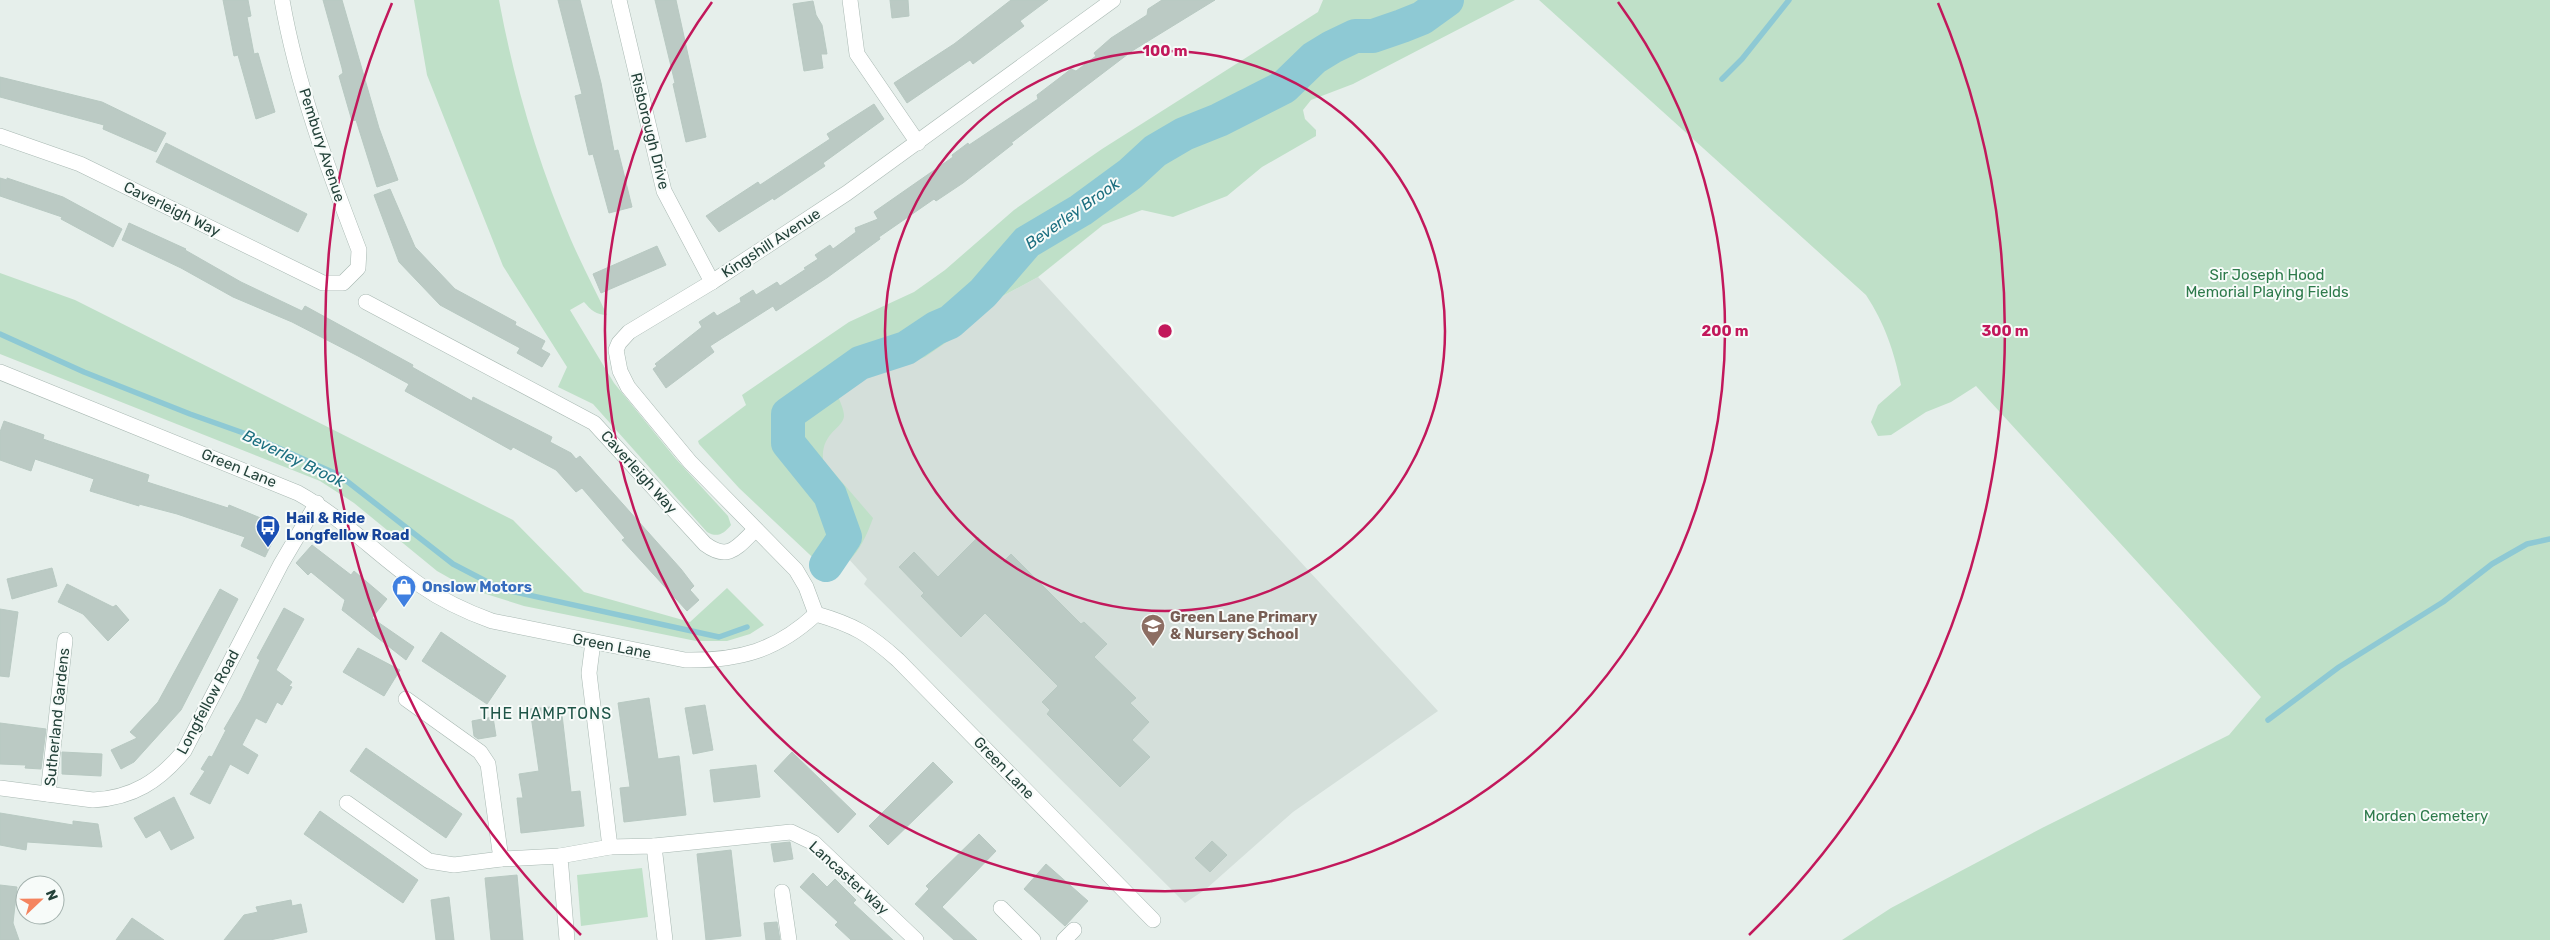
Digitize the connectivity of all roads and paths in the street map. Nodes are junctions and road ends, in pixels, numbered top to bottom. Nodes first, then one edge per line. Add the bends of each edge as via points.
1 (282, 0) edge
2 (620, 0) edge
3 (850, 0) edge
4 (1113, 0) edge
5 (0, 136) edge
6 (918, 143) junction
7 (712, 282) junction
8 (343, 283) joint
9 (366, 302) dead end
10 (0, 372) edge
11 (317, 504) junction
12 (755, 530) junction
13 (816, 614) junction
14 (65, 640) dead end
15 (593, 642) junction
16 (406, 699) dead end
17 (0, 788) edge
18 (48, 794) junction
19 (347, 803) dead end
20 (654, 846) junction
21 (610, 847) junction
22 (560, 856) junction
23 (501, 859) junction
24 (782, 892) dead end
25 (1001, 908) dead end
26 (1153, 920) dead end
27 (567, 940) edge
28 (665, 940) edge
29 (789, 940) edge
30 (916, 940) edge
31 (1033, 940) edge

1 - 8 street, Pembury Avenue via 316,134 359,250 358,268
2 - 7 street, Risborough Drive via 664,191
3 - 6 street via 857,54
4 - 6 street, Kingshill Avenue
5 - 8 street, Caverleigh Way via 80,164 323,283
6 - 7 street, Kingshill Avenue
7 - 12 street, Kingshill Avenue via 629,332 616,350 617,360 628,386 647,411
9 - 12 street, Caverleigh Way via 594,424 716,552 732,550
10 - 11 street, Green Lane via 245,470
11 - 15 street, Green Lane via 420,585 465,611 492,621
11 - 18 street, Longfellow Road via 281,564 184,751 174,764 147,786 118,798 93,800
12 - 13 street via 796,570
13 - 15 street, Green Lane via 795,633 738,657 685,660
13 - 26 street, Green Lane via 859,629 898,660
14 - 18 street, Sutherland Gardens
15 - 21 street via 588,673
16 - 23 street via 480,752 488,764
17 - 18 street, Longfellow Road
19 - 23 street, Lancaster Way via 429,861 454,865
20 - 21 street, Lancaster Way
20 - 28 street
20 - 30 street, Lancaster Way via 791,832 814,843
21 - 22 street, Lancaster Way
22 - 23 street, Lancaster Way
22 - 27 street
24 - 29 street
25 - 31 street

